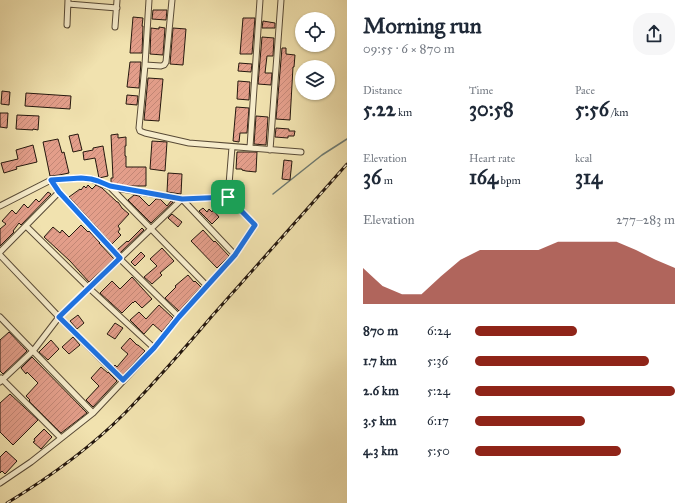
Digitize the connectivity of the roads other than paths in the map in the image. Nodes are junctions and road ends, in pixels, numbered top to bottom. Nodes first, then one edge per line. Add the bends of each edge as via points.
1 (117, 0) edge
2 (148, 0) edge
3 (172, 0) edge
4 (260, 0) edge
5 (282, 0) edge
6 (68, 2) edge
7 (116, 8) junction
8 (67, 26) dead end
9 (115, 27) dead end
10 (145, 65) junction
11 (232, 147) junction
12 (250, 147) junction
13 (270, 150) junction
14 (301, 152) dead end
15 (51, 180) junction
16 (110, 186) junction
17 (59, 192) junction
18 (228, 197) junction
19 (182, 199) junction
20 (0, 206) edge
21 (26, 226) junction
22 (151, 229) junction
23 (0, 252) edge
24 (0, 255) edge
25 (235, 255) junction
26 (120, 258) junction
27 (207, 286) junction
28 (89, 288) junction
29 (0, 317) edge
30 (59, 317) junction
31 (179, 317) junction
32 (154, 348) junction
33 (33, 351) junction
34 (1, 380) edge
35 (123, 380) junction
36 (94, 413) junction
37 (61, 438) junction
38 (0, 483) edge

1 - 7 street
2 - 10 street
3 - 10 street via 166,62 161,66
4 - 12 street
5 - 13 street
6 - 7 street
6 - 8 street
7 - 9 street
10 - 11 street via 140,131 189,143
11 - 12 street
11 - 18 street
12 - 13 street
13 - 14 street
15 - 16 street via 86,178
15 - 17 street
15 - 20 street
16 - 19 street
16 - 22 street
17 - 21 street
17 - 26 street
18 - 19 street
18 - 25 street via 255,225
19 - 22 street
19 - 25 street
21 - 23 street
21 - 28 street
22 - 26 street
22 - 27 street
24 - 30 street
25 - 27 street
26 - 28 street
26 - 31 street
27 - 31 street
28 - 30 street
28 - 32 street
29 - 33 street
30 - 33 street
30 - 35 street
31 - 32 street
32 - 35 street
33 - 34 street
33 - 36 street
34 - 37 street
35 - 36 street
36 - 37 street
37 - 38 street

